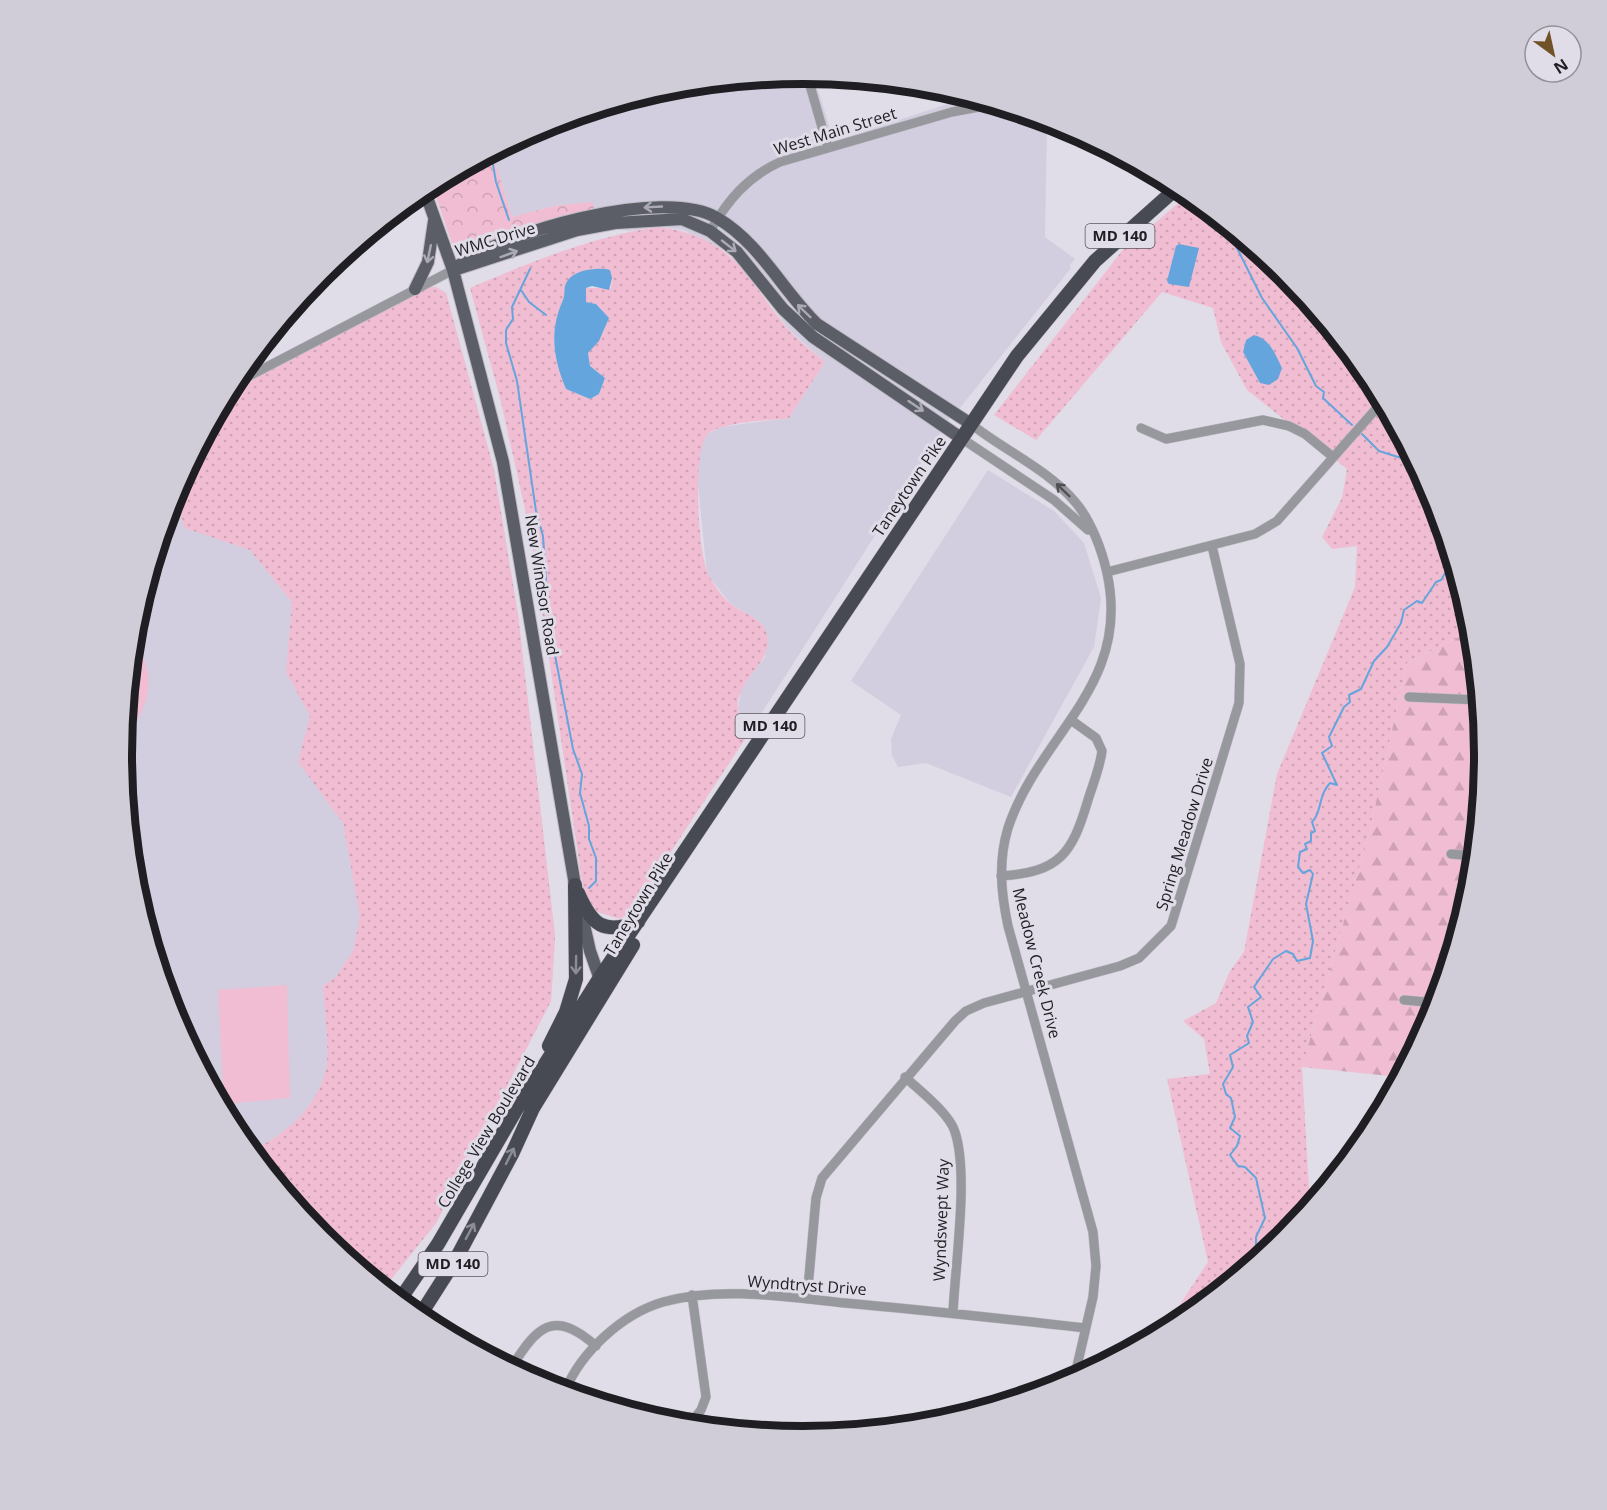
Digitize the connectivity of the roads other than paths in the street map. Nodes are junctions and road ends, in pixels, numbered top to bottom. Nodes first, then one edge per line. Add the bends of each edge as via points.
1 (810, 84) edge
2 (979, 108) edge
3 (828, 148) junction
4 (1170, 193) edge
5 (428, 199) edge
6 (434, 217) junction
7 (717, 218) junction
8 (710, 231) junction
9 (453, 270) junction
10 (415, 289) junction
11 (251, 375) edge
12 (1377, 408) edge
13 (971, 424) junction
14 (1141, 428) dead end
15 (961, 438) junction
16 (1333, 457) junction
17 (1095, 538) junction
18 (1212, 546) junction
19 (1107, 572) junction
20 (1409, 697) dead end
21 (1472, 700) edge
22 (1071, 720) junction
23 (700, 832) junction
24 (1451, 854) dead end
25 (1467, 855) edge
26 (1001, 876) junction
27 (575, 885) junction
28 (638, 922) junction
29 (602, 985) junction
30 (1027, 991) junction
31 (1404, 1000) dead end
32 (1427, 1002) edge
33 (905, 1077) junction
34 (516, 1110) junction
35 (503, 1134) junction
36 (397, 1288) edge
37 (404, 1294) edge
38 (692, 1295) junction
39 (807, 1299) junction
40 (424, 1308) edge
41 (952, 1313) junction
42 (1085, 1328) junction
43 (596, 1346) junction
44 (516, 1361) edge
45 (1076, 1368) edge
46 (570, 1383) edge
47 (696, 1417) edge

1 - 3 street
2 - 3 street, West Main Street
3 - 7 street, West Main Street via 766,168 729,199
4 - 13 highway, Taneytown Pike / MD 140 via 1081,277 1017,356
5 - 6 main road, New Windsor Road
6 - 9 main road, New Windsor Road
6 -> 10 main road via 428,262
7 - 8 street, West Main Street
7 -> 9 main road, WMC Drive via 694,207 664,207 573,220 488,249
13 -> 7 main road, WMC Drive via 817,324 798,306 759,254
9 -> 8 main road, WMC Drive via 577,230 615,223 682,219
8 -> 15 main road, WMC Drive via 737,252 783,309 813,337
9 - 10 street
9 - 27 main road, New Windsor Road via 506,473
10 - 11 street
12 - 16 street
13 - 15 highway, Taneytown Pike / MD 140
17 -> 13 street, Meadow Creek Drive via 1077,504 1059,485
14 - 16 street via 1166,439 1263,420 1297,430
15 - 17 street, Meadow Creek Drive via 1054,500
15 - 23 highway, Taneytown Pike / MD 140
16 - 18 street via 1277,521 1255,534
17 - 19 street, Meadow Creek Drive
18 - 19 street
18 - 30 street, Spring Meadow Drive via 1240,664 1239,704 1171,926 1154,945 1130,962
19 - 22 street, Meadow Creek Drive via 1111,609 1107,646 1098,673
20 - 21 street
22 - 26 street, Meadow Creek Drive via 1017,806 1005,838
22 - 26 street via 1096,738 1102,751 1075,840 1064,855 1046,868
23 - 28 highway, Taneytown Pike / MD 140
23 - 29 highway, Taneytown Pike / MD 140
24 - 25 street
26 - 30 street, Meadow Creek Drive via 1004,910
27 - 28 highway via 585,910 601,926 615,928
27 - 29 main road, New Windsor Road
27 -> 34 highway via 577,962 572,997
28 - 29 highway, Taneytown Pike / MD 140
29 - 34 highway, College View Boulevard / MD 140
40 -> 29 highway, College View Boulevard / MD 140 via 456,1258
30 - 33 street, Spring Meadow Drive via 966,1011
30 - 42 street, Meadow Creek Drive via 1093,1232 1093,1298
31 - 32 street
33 - 39 street, Spring Meadow Drive via 822,1178 816,1198
33 - 41 street, Wyndswept Way via 955,1130 961,1177
34 - 35 highway, College View Boulevard / MD 140
35 - 36 highway
35 - 37 highway, College View Boulevard / MD 140
38 - 39 street, Wyndtryst Drive
38 - 43 street, Wyndtryst Drive via 630,1317
38 - 47 street via 706,1397
39 - 41 street, Wyndtryst Drive
41 - 42 street, Wyndtryst Drive
42 - 45 street, Meadow Creek Drive
43 - 44 street via 578,1330 551,1326 538,1331
43 - 46 street, Wyndtryst Drive

